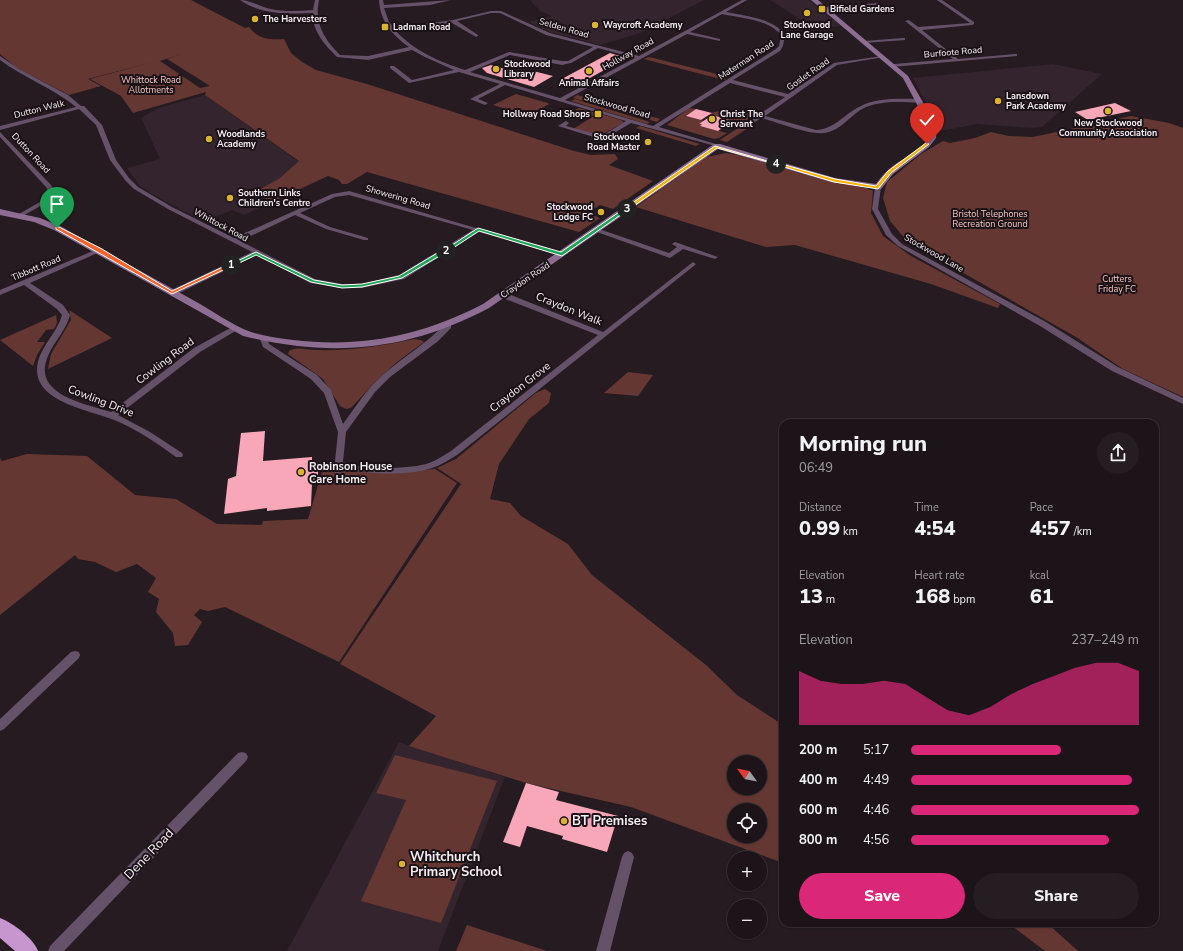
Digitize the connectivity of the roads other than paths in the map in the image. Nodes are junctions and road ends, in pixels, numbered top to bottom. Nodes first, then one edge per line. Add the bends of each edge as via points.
1 (242, 0) edge
2 (317, 0) edge
3 (381, 0) edge
4 (449, 0) edge
5 (745, 0) edge
6 (814, 0) edge
7 (939, 0) edge
8 (877, 4) dead end
9 (381, 7) junction
10 (824, 8) junction
11 (315, 11) junction
12 (722, 13) junction
13 (453, 21) junction
14 (907, 21) dead end
15 (917, 29) junction
16 (392, 30) junction
17 (686, 32) junction
18 (483, 34) dead end
19 (476, 36) junction
20 (470, 38) dead end
21 (903, 39) dead end
22 (718, 40) dead end
23 (864, 42) junction
24 (598, 46) junction
25 (413, 48) junction
26 (1014, 55) dead end
27 (639, 57) junction
28 (882, 57) junction
29 (0, 58) edge
30 (957, 60) junction
31 (894, 66) junction
32 (392, 67) dead end
33 (459, 70) junction
34 (466, 72) junction
35 (403, 75) junction
36 (394, 77) dead end
37 (729, 81) junction
38 (504, 84) junction
39 (789, 96) junction
40 (561, 100) junction
41 (920, 101) junction
42 (485, 103) dead end
43 (82, 107) junction
44 (760, 116) junction
45 (630, 121) junction
46 (566, 123) dead end
47 (750, 123) dead end
48 (0, 128) edge
49 (654, 128) junction
50 (0, 134) edge
51 (717, 146) junction
52 (878, 187) junction
53 (0, 212) edge
54 (295, 213) junction
55 (19, 216) junction
56 (478, 230) junction
57 (596, 230) junction
58 (372, 234) dead end
59 (366, 239) junction
60 (234, 242) junction
61 (360, 244) dead end
62 (675, 244) dead end
63 (683, 246) junction
64 (100, 250) junction
65 (256, 253) junction
66 (562, 254) junction
67 (715, 257) dead end
68 (693, 264) dead end
69 (25, 283) junction
70 (172, 293) junction
71 (0, 294) edge
72 (503, 295) junction
73 (448, 326) junction
74 (235, 329) junction
75 (604, 335) junction
76 (264, 339) junction
77 (1183, 401) edge
78 (112, 416) junction
79 (342, 432) junction
80 (179, 455) dead end
81 (338, 467) joint
82 (75, 655) dead end
83 (0, 726) edge
84 (242, 757) dead end
85 (628, 857) dead end
86 (1, 929) edge
87 (29, 951) edge
88 (55, 951) edge
89 (603, 951) edge

1 - 11 street via 270,12
2 - 11 street
3 - 9 street, Stockwood Road
4 - 9 street via 430,4
5 - 12 street, Hollway Road
6 - 10 street
7 - 15 street via 972,24
8 - 10 street
9 - 16 street, Stockwood Road via 383,16
10 - 23 street
11 - 25 street via 319,31 328,46 345,62
12 - 17 street, Hollway Road
12 - 37 street, Materman Road via 770,25 783,35 780,48
13 - 16 street, Selden Road
13 - 19 street
13 - 24 street, Selden Road via 491,12 504,12 543,32
14 - 15 street
15 - 30 street
16 - 25 street, Stockwood Road
17 - 22 street
17 - 27 street, Hollway Road
18 - 19 street
19 - 20 street
21 - 23 street
23 - 28 street
24 - 27 street, Selden Road
24 - 34 street via 569,62 562,63 506,53
25 - 33 street, Stockwood Road
26 - 30 street, Burfoote Road
27 - 40 street, Hollway Road
28 - 31 street
28 - 39 street, Goslet Road via 836,64
29 - 43 street, Whittock Road
30 - 31 street, Burfoote Road
31 - 41 street via 906,77
32 - 35 street
33 - 34 street, Stockwood Road
33 - 35 street via 412,83
34 - 38 street, Stockwood Road
35 - 36 street
37 - 39 street
37 - 49 street, Materman Road
38 - 40 street, Stockwood Road
38 - 42 street via 473,100
39 - 44 street, Goslet Road
40 - 45 street, Stockwood Road
41 - 44 street via 866,105 832,130 825,132 816,132
41 - 52 street via 933,127 932,138 890,172
43 - 48 street, Dutton Walk
43 - 60 street, Whittock Road via 99,125 113,160 136,188
44 - 47 street, Goslet Road
45 - 46 street via 607,135 598,137 561,126
45 - 49 street, Stockwood Road
49 - 51 street, Stockwood Road
50 - 55 street, Dutton Road via 52,192 42,203
51 - 52 street, Stockwood Road via 834,180
51 - 57 street, Craydon Road
52 - 77 street, Stockwood Lane via 875,209 889,236 900,245 1043,324 1115,369
53 - 55 street
54 - 56 street, Showering Road via 334,195 349,193
54 - 59 street via 328,228
54 - 60 street, Showering Road
55 - 64 street via 57,228
56 - 65 street, Whittock Road via 401,277 362,286 342,286 313,281
56 - 66 street, Showering Road
57 - 63 street via 670,256
57 - 66 street, Craydon Road
58 - 59 street
59 - 61 street
60 - 65 street, Whittock Road
62 - 63 street
63 - 67 street
64 - 69 street, Tibbott Road
64 - 70 street
65 - 70 street
66 - 72 street, Craydon Road
68 - 75 street, Craydon Grove
69 - 71 street, Tibbott Road
69 - 78 street, Cowling Drive via 60,307 66,315 64,324 42,359 43,380 60,398
70 - 74 street
72 - 73 street, Craydon Road
72 - 75 street, Craydon Walk
73 - 76 street, Craydon Road via 399,339 349,346 301,345
73 - 79 street, Craydon Road via 377,385
74 - 76 street
74 - 78 street, Cowling Road via 197,350
75 - 81 street, Craydon Grove via 442,460 410,469
76 - 79 street, Craydon Road via 266,345 314,377 328,392
78 - 80 street, Cowling Drive via 149,433
79 - 81 street, Craydon Road
82 - 83 street
84 - 88 street, Dene Road
85 - 89 street
86 - 87 highway

